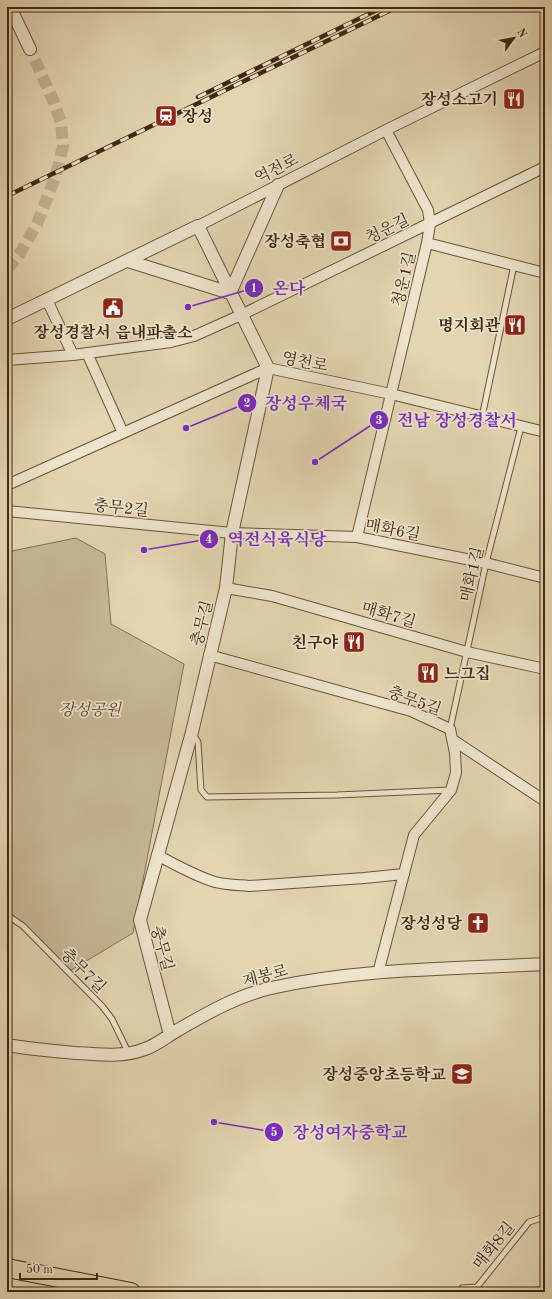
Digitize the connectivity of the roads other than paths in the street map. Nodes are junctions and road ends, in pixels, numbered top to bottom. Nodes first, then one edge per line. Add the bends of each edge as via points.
1 (10, 7) edge
2 (30, 49) tunnel mouth
3 (545, 52) edge
4 (386, 130) junction
5 (545, 167) edge
6 (278, 185) junction
7 (430, 224) junction
8 (198, 226) junction
9 (427, 243) junction
10 (128, 261) junction
11 (514, 265) junction
12 (545, 273) edge
13 (230, 293) junction
14 (47, 300) junction
15 (22, 312) junction
16 (7, 315) edge
17 (241, 315) junction
18 (7, 319) edge
19 (87, 353) junction
20 (73, 355) junction
21 (7, 360) edge
22 (268, 368) junction
23 (391, 394) junction
24 (482, 417) junction
25 (522, 426) junction
26 (545, 432) edge
27 (123, 433) junction
28 (7, 485) edge
29 (7, 511) edge
30 (232, 533) junction
31 (357, 537) junction
32 (486, 563) junction
33 (545, 578) edge
34 (226, 588) junction
35 (467, 652) junction
36 (209, 655) junction
37 (545, 669) edge
38 (450, 729) junction
39 (192, 732) junction
40 (453, 740) junction
41 (451, 790) junction
42 (545, 802) edge
43 (157, 855) junction
44 (404, 874) junction
45 (7, 915) edge
46 (545, 964) edge
47 (378, 973) junction
48 (170, 1035) junction
49 (7, 1046) edge
50 (129, 1054) junction
51 (545, 1217) edge
52 (7, 1268) edge
53 (7, 1280) edge
54 (462, 1288) dead end
55 (70, 1292) edge
56 (131, 1292) edge

1 - 2 street
3 - 4 street, 역전로
4 - 6 street, 역전로
4 - 7 street via 428,210
5 - 7 street, 청운길
6 - 8 street, 역전로
6 - 13 street
7 - 9 street
7 - 17 street, 청운길
8 - 10 street, 역전로
8 - 13 street
9 - 11 street, 청운1길
9 - 23 street, 청운1길
10 - 13 street
10 - 14 street, 역전로
11 - 12 street, 청운1길
11 - 24 lane
13 - 17 street
14 - 15 street, 역전로
14 - 20 street
15 - 16 street, 역전로
15 - 18 street, 역전로
17 - 19 street, 청운길 via 181,340
17 - 22 street
19 - 20 street, 청운길
19 - 27 street
20 - 21 street, 청운길
22 - 23 street, 영천로
22 - 27 street, 영천로
22 - 30 street, 충무길
23 - 24 street, 영천로
23 - 31 street, 청운1길
24 - 25 street, 영천로
25 - 26 street, 영천로
25 - 32 lane, 매화1길
27 - 28 street, 영천로
29 - 30 street, 충무2길
30 - 31 street, 매화6길
30 - 34 street, 충무길
31 - 32 street, 매화6길
32 - 33 street, 매화6길
32 - 35 lane, 매화1길
34 - 35 street, 매화7길 via 272,596
34 - 36 street, 충무길
35 - 37 street, 매화7길
35 - 38 lane, 매화1길
36 - 38 street, 충무5길 via 411,711
36 - 39 street, 충무길
38 - 40 street, 충무5길
39 - 41 lane via 198,742 201,790 207,797
39 - 43 street, 충무길
40 - 41 street, 충무5길 via 456,773
40 - 42 street
41 - 44 street, 충무5길 via 414,835
43 - 44 street via 215,882 233,885 249,886
43 - 48 street, 충무길 via 140,920
44 - 47 street, 충무5길
45 - 50 lane, 충무7길 via 23,926 102,1006 112,1019
46 - 47 street, 제봉로
47 - 48 street, 제봉로 via 303,982 252,993 219,1006
48 - 50 street, 제봉로 via 159,1043
49 - 50 street, 제봉로 via 110,1056
51 - 54 lane, 매화8길 via 529,1222 477,1286
52 - 56 highway
53 - 55 highway

